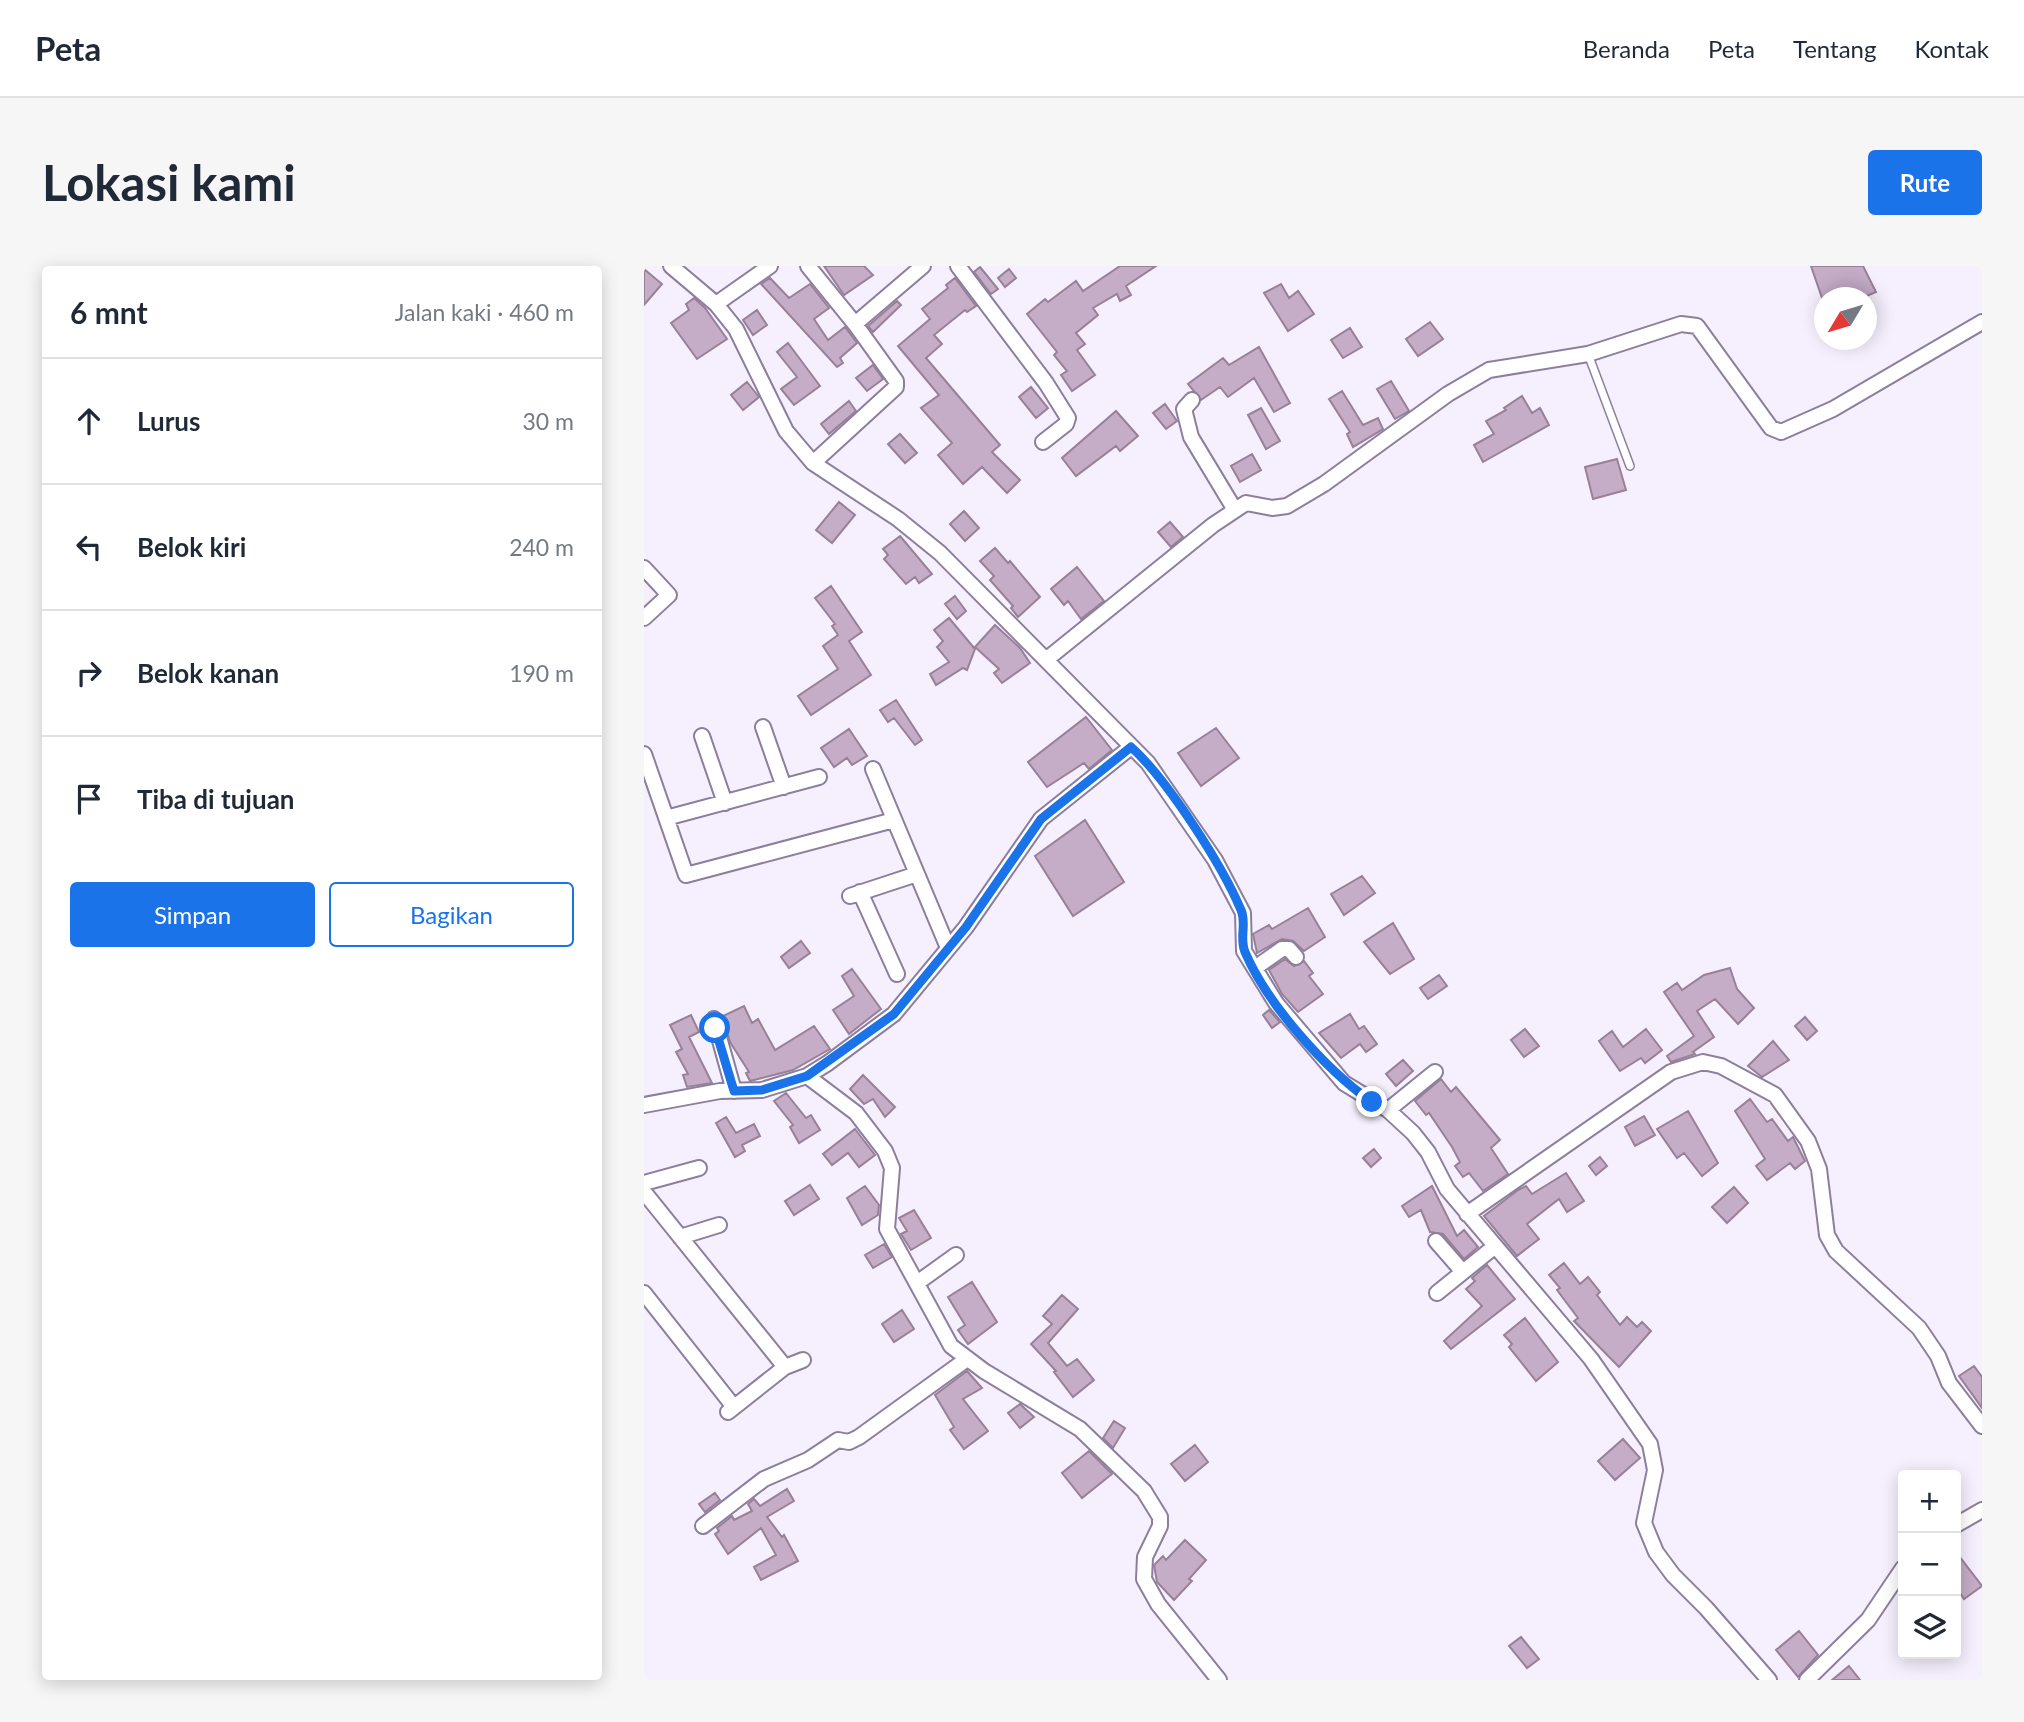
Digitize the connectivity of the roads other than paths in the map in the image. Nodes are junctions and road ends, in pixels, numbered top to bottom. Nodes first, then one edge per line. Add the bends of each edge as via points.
1 (671, 266) edge
2 (770, 266) edge
3 (808, 266) edge
4 (923, 266) edge
5 (958, 266) edge
6 (716, 304) junction
7 (1982, 322) edge
8 (855, 324) junction
9 (1588, 354) junction
10 (1192, 400) dead end
11 (1043, 442) dead end
12 (813, 463) junction
13 (1630, 466) dead end
14 (1236, 510) junction
15 (644, 568) edge
16 (644, 618) edge
17 (1048, 659) junction
18 (763, 727) dead end
19 (702, 736) dead end
20 (1131, 747) junction
21 (644, 754) edge
22 (873, 769) dead end
23 (819, 777) dead end
24 (784, 787) junction
25 (725, 803) junction
26 (666, 818) junction
27 (894, 820) junction
28 (917, 874) junction
29 (946, 943) dead end
30 (1296, 957) dead end
31 (1255, 968) junction
32 (897, 974) dead end
33 (715, 1019) dead end
34 (1435, 1072) dead end
35 (807, 1076) junction
36 (734, 1091) junction
37 (644, 1105) edge
38 (1388, 1110) junction
39 (699, 1168) dead end
40 (644, 1183) edge
41 (644, 1192) edge
42 (1467, 1214) junction
43 (719, 1225) dead end
44 (680, 1237) junction
45 (1437, 1241) dead end
46 (1494, 1247) junction
47 (956, 1255) dead end
48 (1463, 1272) junction
49 (917, 1283) junction
50 (644, 1293) edge
51 (1437, 1293) dead end
52 (967, 1359) junction
53 (803, 1360) dead end
54 (785, 1367) junction
55 (1982, 1426) edge
56 (1982, 1510) edge
57 (1961, 1522) edge
58 (703, 1526) dead end
59 (1898, 1575) edge
60 (1220, 1680) edge
61 (1769, 1680) edge
62 (1807, 1680) edge

1 - 6 street
2 - 6 street
3 - 8 street
4 - 8 street
5 - 11 street via 1068,418
6 - 12 street via 736,329 786,432
7 - 9 street via 1833,409 1781,432 1771,428 1698,327 1681,324
8 - 12 street via 896,387
9 - 13 lane
9 - 14 street via 1489,370 1287,506 1246,503
10 - 14 street via 1184,409 1191,437
12 - 17 street via 940,552
14 - 17 street
15 - 16 street via 669,596
17 - 20 street
18 - 24 street
19 - 25 street
20 - 31 street via 1148,763 1215,860 1243,913 1244,951
20 - 35 street via 1041,819 966,927 894,1014
21 - 26 street
22 - 27 street
23 - 24 street
24 - 25 street
25 - 26 street
26 - 27 street via 686,875
27 - 28 street
28 - 29 street
28 - 32 street via 855,894
30 - 31 street via 1282,949
31 - 38 street via 1291,1023 1344,1083
33 - 36 street
34 - 38 street
35 - 36 street via 762,1090
35 - 49 street via 856,1113 885,1151 892,1168 887,1229
36 - 37 street
38 - 42 street via 1420,1143
39 - 40 street
41 - 44 street
42 - 46 street
42 - 55 street via 1671,1072 1703,1062 1721,1066 1775,1096 1795,1123 1819,1169 1823,1219 1836,1251 1919,1328 1949,1383
43 - 44 street
44 - 54 street
45 - 48 street
46 - 48 street
46 - 61 street via 1591,1359 1650,1444 1655,1470 1644,1523 1656,1552
47 - 49 street
48 - 51 street
49 - 52 street via 943,1336
50 - 54 street via 731,1409
52 - 58 street via 859,1437 849,1442 838,1440 808,1460 764,1479
52 - 60 street via 1080,1429 1144,1491 1160,1517 1160,1526 1145,1557 1144,1579 1158,1604
53 - 54 street
56 - 57 street
59 - 62 street via 1868,1620

